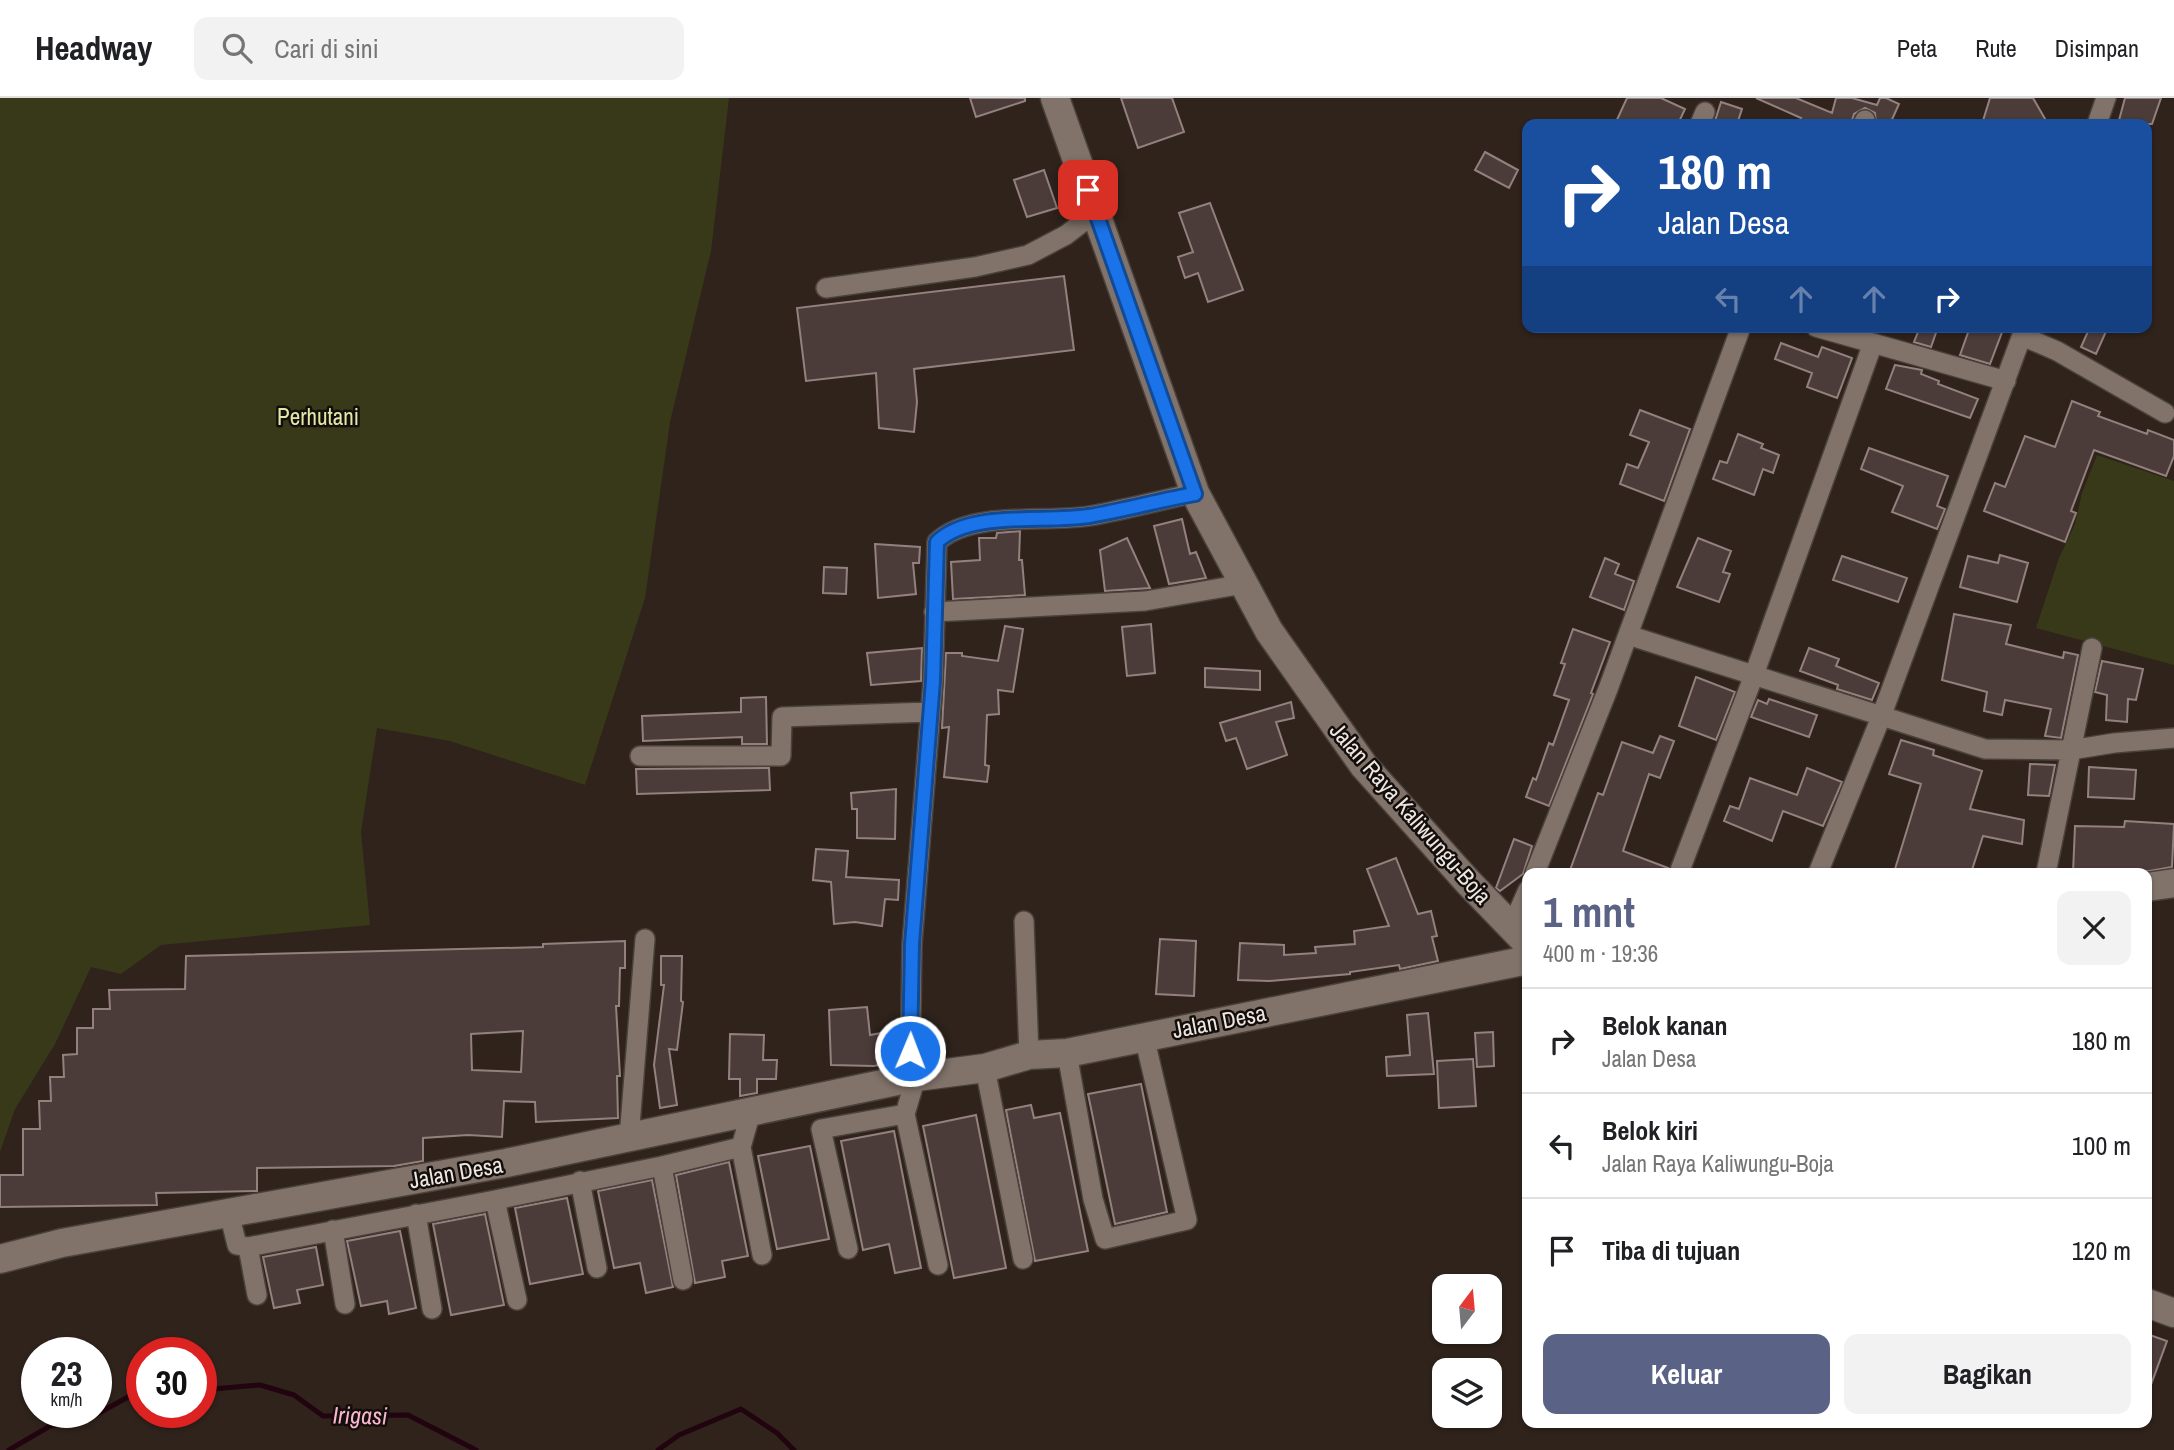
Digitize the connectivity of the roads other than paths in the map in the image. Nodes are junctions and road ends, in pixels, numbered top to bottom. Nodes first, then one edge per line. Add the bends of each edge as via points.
1 (1055, 98) edge
2 (2106, 98) edge
3 (2099, 119) edge
4 (1096, 212) junction
5 (826, 288) dead end
6 (1739, 333) edge
7 (1837, 333) edge
8 (2023, 333) edge
9 (2025, 333) edge
10 (1873, 343) junction
11 (2006, 381) junction
12 (2165, 413) dead end
13 (1195, 494) junction
14 (1244, 584) junction
15 (934, 612) junction
16 (1628, 635) junction
17 (2092, 648) dead end
18 (1754, 675) junction
19 (930, 712) junction
20 (1881, 718) junction
21 (2174, 738) edge
22 (2071, 750) junction
23 (640, 756) dead end
24 (1537, 868) edge
25 (1681, 868) edge
26 (1820, 868) edge
27 (2047, 868) edge
28 (2174, 883) edge
29 (2152, 886) edge
30 (1024, 922) dead end
31 (1520, 936) edge
32 (645, 939) dead end
33 (1522, 961) edge
34 (1144, 1036) junction
35 (1067, 1054) junction
36 (1029, 1055) junction
37 (985, 1068) junction
38 (913, 1077) junction
39 (751, 1111) junction
40 (905, 1114) junction
41 (629, 1138) junction
42 (741, 1147) junction
43 (662, 1166) junction
44 (580, 1181) junction
45 (495, 1200) junction
46 (229, 1213) junction
47 (416, 1214) junction
48 (332, 1230) junction
49 (248, 1247) junction
50 (848, 1249) dead end
51 (762, 1255) dead end
52 (0, 1259) edge
53 (1023, 1259) dead end
54 (938, 1265) dead end
55 (597, 1268) dead end
56 (683, 1280) dead end
57 (257, 1295) dead end
58 (517, 1300) dead end
59 (345, 1304) dead end
60 (2152, 1305) edge
61 (432, 1309) dead end
62 (2174, 1313) edge

1 - 4 street, Jalan Raya Kaliwungu-Boja
2 - 3 street
4 - 5 street via 1028,256
4 - 13 street, Jalan Raya Kaliwungu-Boja
6 - 16 street
7 - 10 street
8 - 11 street
9 - 12 street
10 - 11 street
10 - 18 street
11 - 20 street
13 - 14 street, Jalan Raya Kaliwungu-Boja
13 - 15 street via 1087,516 989,522 947,532 937,542
14 - 15 street via 1145,601
14 - 31 street, Jalan Raya Kaliwungu-Boja via 1269,631 1364,766
15 - 19 street
16 - 18 street
16 - 24 street
17 - 22 street
18 - 20 street
18 - 25 street
19 - 23 street via 782,717 782,756
19 - 38 street via 912,944
20 - 22 street via 1985,749
20 - 26 street
21 - 22 street
22 - 27 street
28 - 29 street
30 - 36 street
32 - 41 street
33 - 34 street, Jalan Desa
34 - 35 street, Jalan Desa
34 - 35 street via 1187,1220 1123,1235 1105,1239 1093,1199
35 - 36 street, Jalan Desa
36 - 37 street, Jalan Desa
37 - 38 street, Jalan Desa
37 - 53 street
38 - 39 street, Jalan Desa
38 - 40 street
39 - 41 street, Jalan Desa
39 - 42 street
40 - 50 street via 821,1129
40 - 54 street
41 - 46 street, Jalan Desa
42 - 43 street
42 - 51 street
43 - 44 street
43 - 56 street
44 - 45 street
44 - 55 street
45 - 47 street
45 - 58 street
46 - 49 street via 237,1245
46 - 52 street, Jalan Desa
47 - 48 street
47 - 61 street
48 - 49 street
48 - 59 street
49 - 57 street
60 - 62 street

